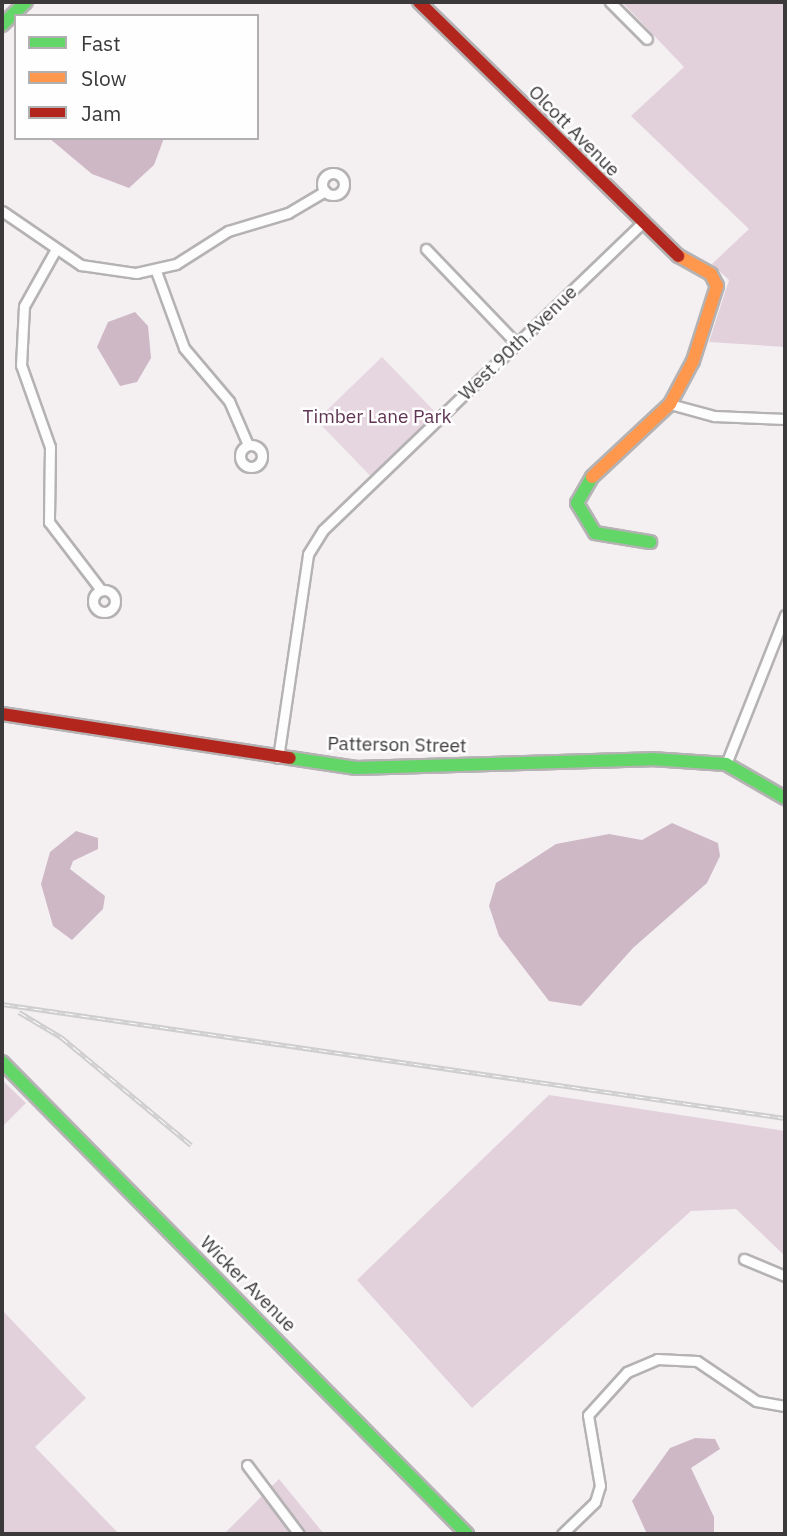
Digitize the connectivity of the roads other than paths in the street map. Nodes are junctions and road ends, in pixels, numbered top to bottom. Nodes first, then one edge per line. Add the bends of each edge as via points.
1 (26, 2) edge
2 (419, 2) edge
3 (610, 2) edge
4 (3, 21) edge
5 (647, 39) dead end
6 (325, 191) dead end
7 (2, 211) edge
8 (640, 225) junction
9 (56, 249) junction
10 (426, 249) dead end
11 (156, 271) junction
12 (517, 344) junction
13 (670, 404) junction
14 (785, 419) edge
15 (248, 445) dead end
16 (650, 541) dead end
17 (101, 590) dead end
18 (785, 615) edge
19 (2, 714) edge
20 (278, 758) junction
21 (726, 764) junction
22 (785, 798) edge
23 (2, 1062) edge
24 (744, 1259) dead end
25 (785, 1276) edge
26 (785, 1406) edge
27 (247, 1465) dead end
28 (299, 1534) edge
29 (467, 1534) edge
30 (562, 1534) edge

1 - 4 main road
2 - 8 main road, Olcott Avenue
3 - 5 street
6 - 11 street via 288,213 228,230
7 - 9 street
8 - 12 street, West 90th Avenue
8 - 13 main road, Olcott Avenue via 668,251 711,274 717,286 694,361
9 - 11 street via 97,270
9 - 17 street via 24,306 21,365 50,447 49,522
10 - 12 street
11 - 15 street via 184,348 229,401
12 - 20 street, West 90th Avenue via 323,530 308,554
13 - 14 street via 714,416
13 - 16 main road via 587,482 577,503 595,533
18 - 21 street
19 - 20 main road, Patterson Street
20 - 21 main road, Patterson Street via 383,768 651,759
21 - 22 main road, Patterson Street
23 - 29 main road, Wicker Avenue
24 - 25 street
26 - 30 street via 756,1401 697,1360 657,1359 627,1372 588,1415 600,1486 595,1502
27 - 28 street

